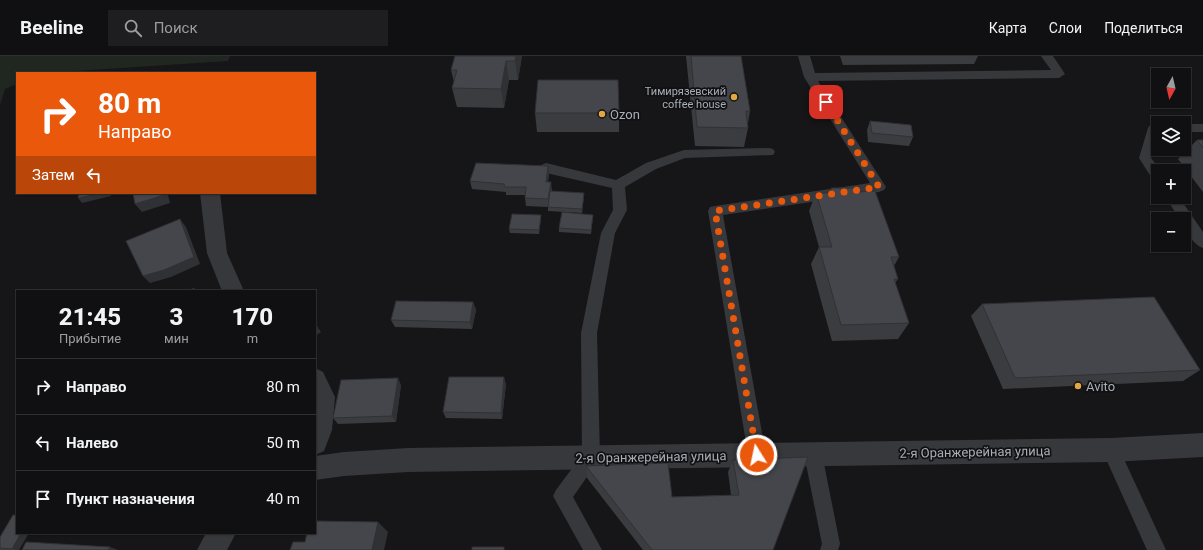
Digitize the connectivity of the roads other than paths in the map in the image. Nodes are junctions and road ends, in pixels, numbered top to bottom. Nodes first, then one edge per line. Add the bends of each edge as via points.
1 (804, 56) edge
2 (1047, 56) edge
3 (810, 77) junction
4 (1191, 128) edge
5 (1203, 128) edge
6 (1151, 138) edge
7 (769, 152) dead end
8 (1151, 167) edge
9 (546, 168) edge
10 (618, 185) junction
11 (210, 194) edge
12 (1177, 204) edge
13 (1203, 243) edge
14 (232, 290) edge
15 (316, 381) edge
16 (316, 440) edge
17 (1203, 445) edge
18 (1111, 450) junction
19 (813, 454) junction
20 (757, 455) junction
21 (591, 458) junction
22 (316, 468) edge
23 (221, 534) edge
24 (211, 550) edge
25 (593, 550) edge
26 (829, 550) edge
27 (1157, 550) edge

1 - 3 lane
2 - 3 lane via 1059,74
3 - 20 lane via 879,187 715,211
4 - 5 lane
6 - 8 lane via 1145,158
7 - 10 lane via 684,154 651,166
9 - 10 lane
10 - 21 lane via 620,210 608,233 588,333
11 - 14 street via 217,253
12 - 13 lane
15 - 16 street via 323,397 320,430
17 - 18 street, 2-я Оранжерейная улица
18 - 19 street, 2-я Оранжерейная улица
18 - 27 lane
19 - 20 street, 2-я Оранжерейная улица
19 - 26 lane via 831,544
20 - 21 street, 2-я Оранжерейная улица
21 - 22 street, 2-я Оранжерейная улица via 408,460
21 - 25 lane via 562,496
23 - 24 street

